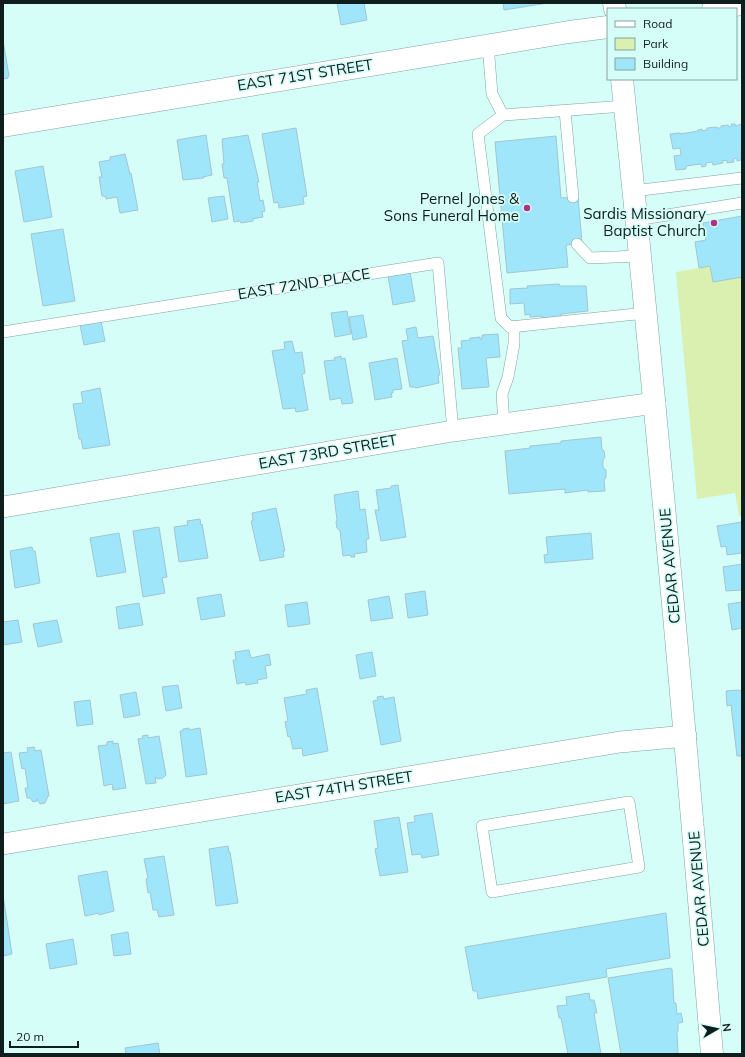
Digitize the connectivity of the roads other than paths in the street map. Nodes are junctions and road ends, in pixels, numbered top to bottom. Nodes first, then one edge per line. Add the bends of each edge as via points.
1 (742, 4) edge
2 (718, 8) edge
3 (607, 27) edge
4 (488, 45) junction
5 (622, 80) edge
6 (625, 106) junction
7 (565, 111) junction
8 (503, 115) junction
9 (3, 126) edge
10 (742, 178) edge
11 (633, 191) junction
12 (573, 198) dead end
13 (742, 203) edge
14 (636, 220) junction
15 (577, 244) dead end
16 (640, 256) junction
17 (646, 314) junction
18 (514, 326) junction
19 (3, 332) edge
20 (655, 402) junction
21 (504, 424) junction
22 (453, 431) junction
23 (3, 507) edge
24 (686, 736) junction
25 (629, 802) joint
26 (3, 844) edge
27 (712, 1054) edge

1 - 2 street
3 - 4 street, EAST 71ST STREET
4 - 8 lane via 492,94
4 - 9 street, EAST 71ST STREET
5 - 6 street, CEDAR AVENUE
6 - 7 lane
6 - 11 street, CEDAR AVENUE
7 - 8 lane
7 - 12 lane
8 - 18 lane via 478,134 501,318 510,327
10 - 11 lane
11 - 14 street, CEDAR AVENUE
13 - 14 lane
14 - 16 street, CEDAR AVENUE
15 - 16 lane via 590,258
16 - 17 street, CEDAR AVENUE
17 - 18 lane
17 - 20 street, CEDAR AVENUE
18 - 21 lane via 514,344 502,394
19 - 22 lane, EAST 72ND PLACE via 438,262
20 - 21 street, EAST 73RD STREET
20 - 24 street, CEDAR AVENUE
21 - 22 street, EAST 73RD STREET
22 - 23 street, EAST 73RD STREET
24 - 26 street, EAST 74TH STREET via 620,742
24 - 27 street, CEDAR AVENUE
25 - 25 lane via 482,826 492,892 640,867

